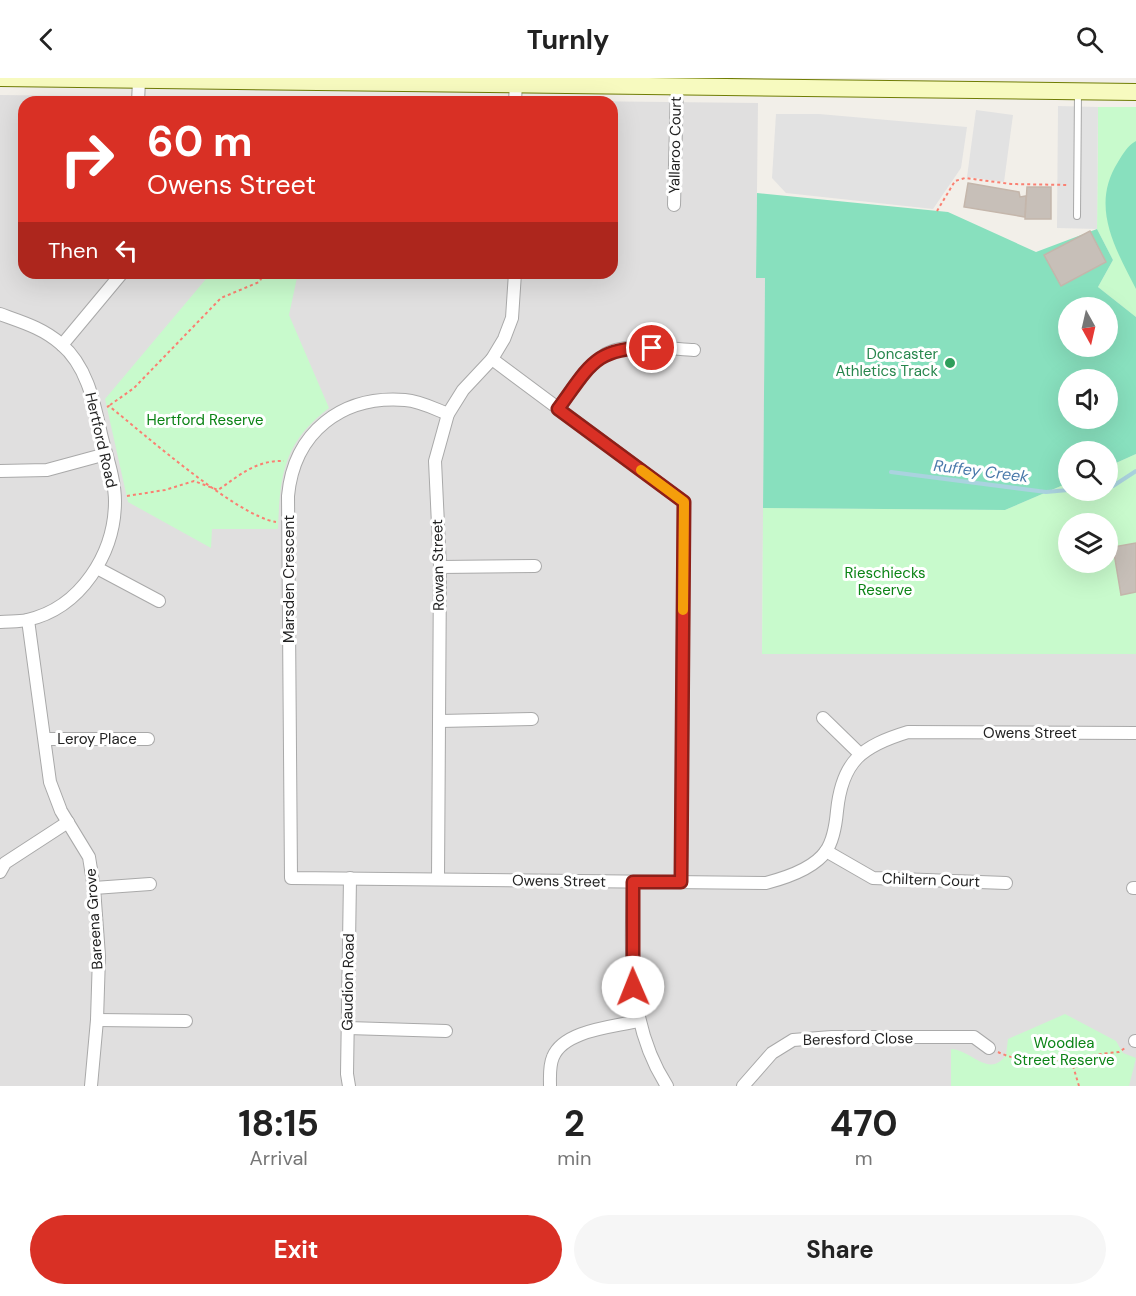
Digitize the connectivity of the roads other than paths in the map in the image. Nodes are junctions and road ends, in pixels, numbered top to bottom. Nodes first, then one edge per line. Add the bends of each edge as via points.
1 (0, 78) edge
2 (139, 81) junction
3 (563, 81) edge
4 (743, 82) edge
5 (516, 83) junction
6 (677, 85) junction
7 (1106, 85) edge
8 (1078, 91) junction
9 (1136, 92) edge
10 (138, 96) edge
11 (515, 96) edge
12 (674, 205) dead end
13 (1077, 216) dead end
14 (117, 279) edge
15 (515, 279) edge
16 (0, 315) edge
17 (62, 345) junction
18 (694, 350) dead end
19 (492, 359) junction
20 (558, 409) junction
21 (448, 414) junction
22 (106, 454) junction
23 (0, 471) edge
24 (535, 566) dead end
25 (440, 567) junction
26 (97, 568) junction
27 (159, 601) dead end
28 (28, 620) junction
29 (0, 622) edge
30 (823, 718) dead end
31 (532, 719) dead end
32 (440, 721) junction
33 (1136, 733) edge
34 (46, 739) junction
35 (148, 739) dead end
36 (860, 754) junction
37 (68, 822) junction
38 (826, 851) junction
39 (0, 872) edge
40 (291, 878) joint
41 (350, 878) junction
42 (438, 879) junction
43 (633, 882) junction
44 (681, 882) junction
45 (1006, 883) dead end
46 (150, 884) dead end
47 (94, 888) junction
48 (98, 1020) junction
49 (186, 1021) dead end
50 (639, 1021) junction
51 (348, 1028) junction
52 (446, 1031) dead end
53 (989, 1048) road end
54 (91, 1086) edge
55 (350, 1086) edge
56 (550, 1086) edge
57 (667, 1086) edge
58 (743, 1086) edge

1 - 2 main road
2 - 5 main road
2 - 10 street
3 - 5 main road
3 - 6 main road
4 - 6 main road
4 - 8 main road
5 - 11 street
6 - 12 street, Yallaroo Court
7 - 8 main road
7 - 9 main road
8 - 13 lane
14 - 17 street
15 - 19 street, Rowan Street via 512,318
16 - 17 street, Hertford Road via 38,327
17 - 22 street, Hertford Road via 90,388
18 - 20 street via 630,348 605,354 586,371
19 - 20 street
19 - 21 street, Rowan Street via 463,390
20 - 44 street via 684,502
21 - 25 street, Rowan Street via 435,460
21 - 40 street, Marsden Crescent via 406,400 373,401 344,408 311,435 290,471
22 - 23 street via 47,470
22 - 26 street, Hertford Road via 115,498 114,523
24 - 25 street
25 - 32 street, Rowan Street
26 - 27 street
26 - 28 street, Hertford Road via 81,589 58,607
28 - 29 street, Hertford Road
28 - 34 street, Bareena Grove
30 - 36 street
31 - 32 street
32 - 42 street, Rowan Street
33 - 36 street, Owens Street via 908,732 877,741
34 - 35 street, Leroy Place
34 - 37 street, Bareena Grove via 50,783
36 - 38 street, Owens Street via 839,786 836,821
37 - 39 street via 5,863
37 - 47 street, Bareena Grove via 89,857
38 - 44 street, Owens Street via 794,876 766,883
38 - 45 street, Chiltern Court via 873,878
40 - 41 street, Owens Street
41 - 42 street, Owens Street
41 - 51 street, Gaudion Road
42 - 43 street, Owens Street
43 - 44 street, Owens Street
43 - 50 street via 633,987
46 - 47 street
47 - 48 street, Bareena Grove
48 - 49 street
48 - 54 street, Bareena Grove
50 - 56 street via 567,1041 553,1058
50 - 57 street via 646,1046
51 - 52 street
51 - 55 street, Gaudion Road
53 - 58 street, Beresford Close via 974,1037 793,1040 772,1053

